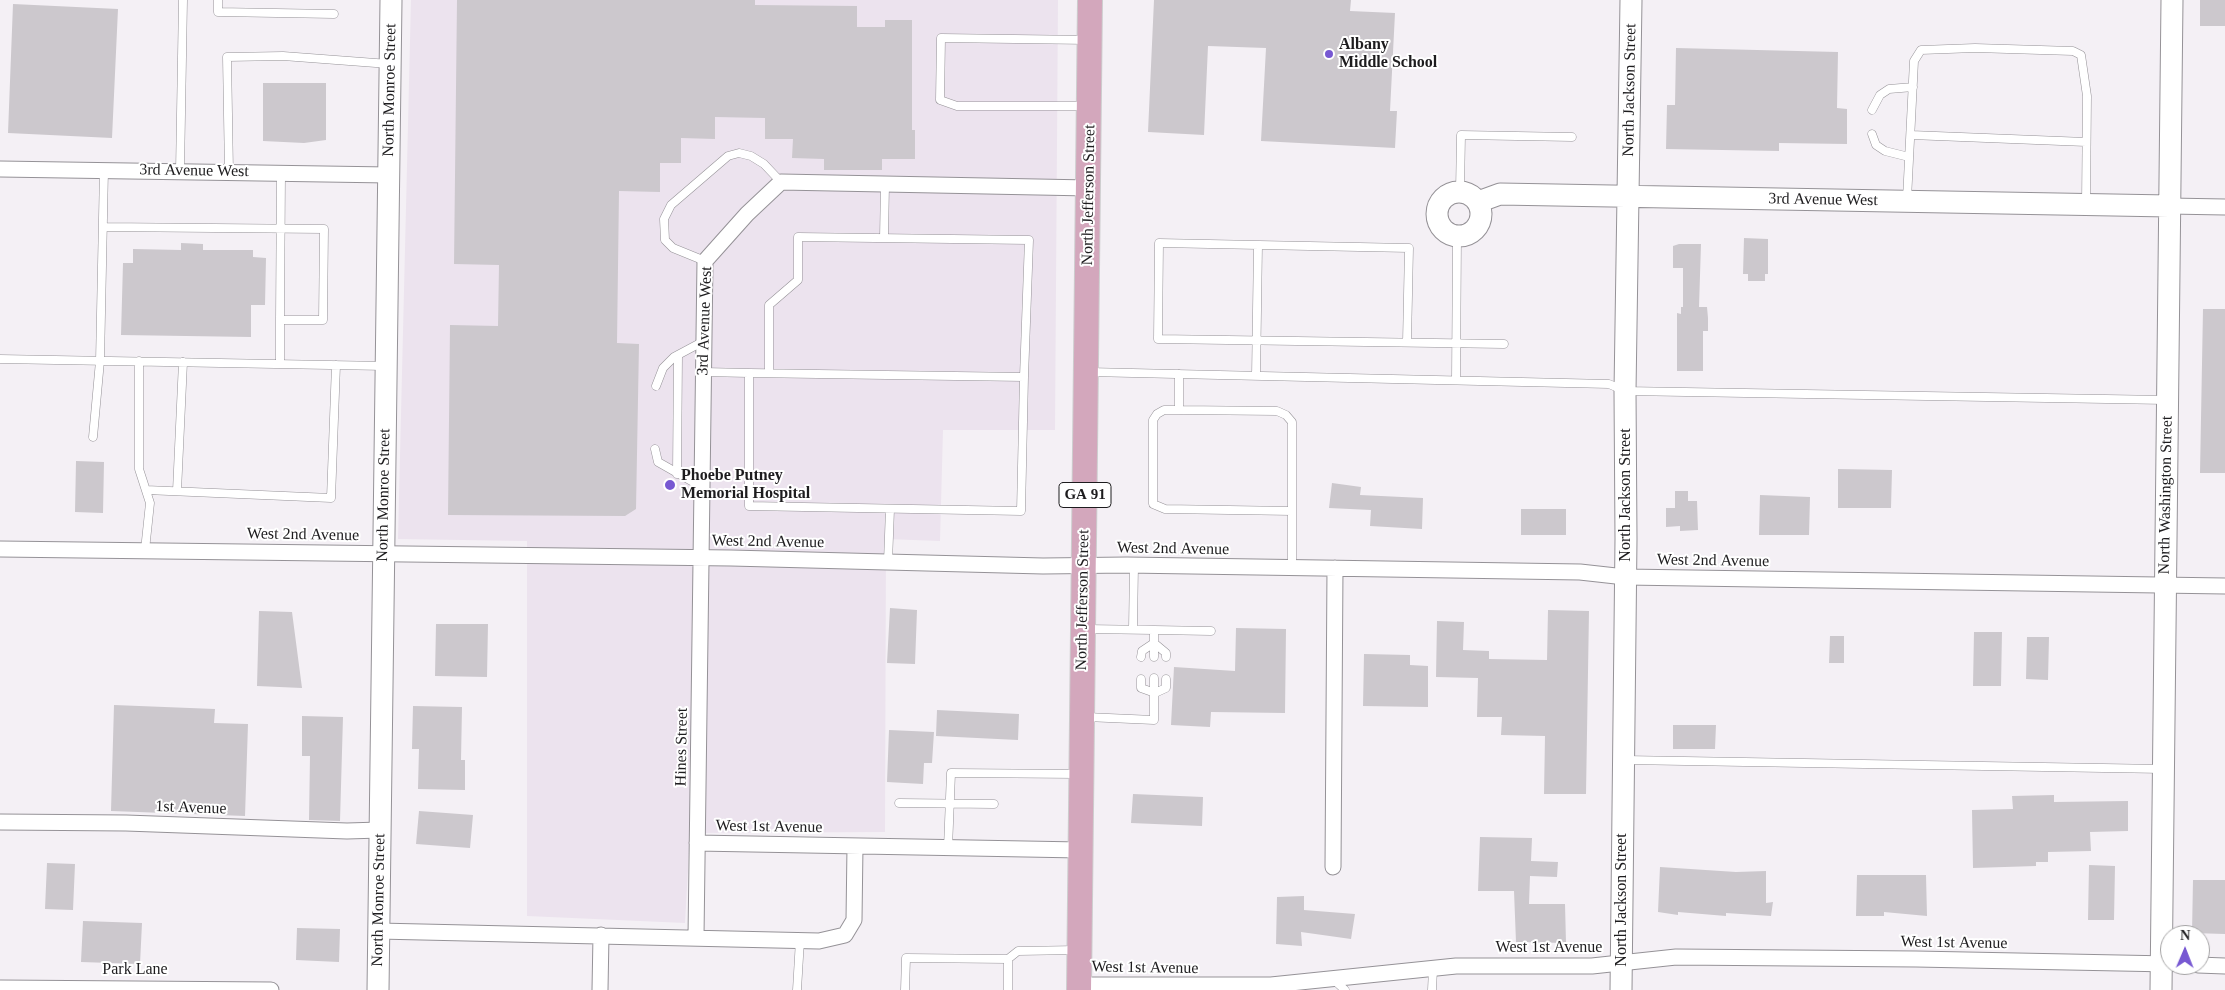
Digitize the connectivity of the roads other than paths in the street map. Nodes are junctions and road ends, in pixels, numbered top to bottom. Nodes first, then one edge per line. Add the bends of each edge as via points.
1 (183, 0) edge
2 (218, 0) edge
3 (391, 0) edge
4 (1090, 0) edge
5 (1631, 0) edge
6 (2172, 0) edge
7 (334, 14) dead end
8 (1090, 40) junction
9 (390, 64) junction
10 (1913, 87) junction
11 (1090, 106) junction
12 (1872, 110) dead end
13 (1872, 134) dead end
14 (1910, 135) junction
15 (1572, 137) dead end
16 (2086, 142) junction
17 (1910, 157) junction
18 (0, 169) edge
19 (104, 170) junction
20 (180, 171) junction
21 (229, 172) junction
22 (281, 172) junction
23 (389, 176) junction
24 (781, 182) junction
25 (885, 184) junction
26 (1089, 188) junction
27 (1469, 197) junction
28 (1629, 197) junction
29 (1907, 202) junction
30 (2086, 205) junction
31 (2169, 206) junction
32 (2225, 207) edge
33 (103, 227) junction
34 (280, 229) junction
35 (1457, 236) junction
36 (884, 238) junction
37 (1258, 245) junction
38 (705, 261) junction
39 (280, 320) junction
40 (1257, 340) junction
41 (704, 341) junction
42 (1407, 342) junction
43 (1456, 343) junction
44 (1504, 344) dead end
45 (678, 355) junction
46 (0, 359) edge
47 (100, 361) junction
48 (139, 361) junction
49 (183, 362) junction
50 (280, 364) junction
51 (336, 365) junction
52 (386, 366) junction
53 (704, 372) junction
54 (1087, 372) junction
55 (749, 373) junction
56 (769, 373) junction
57 (1179, 374) junction
58 (1256, 376) junction
59 (1024, 377) junction
60 (1456, 380) junction
61 (656, 386) dead end
62 (1625, 390) junction
63 (2167, 400) junction
64 (1180, 410) junction
65 (93, 437) dead end
66 (655, 449) dead end
67 (677, 474) junction
68 (702, 487) junction
69 (146, 490) junction
70 (177, 491) junction
71 (890, 509) junction
72 (1292, 511) junction
73 (0, 549) edge
74 (145, 550) junction
75 (384, 553) junction
76 (701, 558) junction
77 (888, 562) junction
78 (1134, 565) junction
79 (1084, 566) junction
80 (1292, 568) junction
81 (1335, 568) junction
82 (1625, 577) junction
83 (2165, 585) junction
84 (2225, 586) edge
85 (1083, 629) junction
86 (1133, 629) junction
87 (1154, 630) junction
88 (1211, 631) dead end
89 (1154, 643) junction
90 (1141, 657) dead end
91 (1154, 657) dead end
92 (1166, 657) dead end
93 (1154, 678) dead end
94 (1141, 679) dead end
95 (1166, 679) dead end
96 (1155, 694) junction
97 (1081, 717) junction
98 (1623, 760) junction
99 (2163, 769) junction
100 (1080, 774) junction
101 (899, 803) dead end
102 (949, 803) junction
103 (994, 804) dead end
104 (0, 822) edge
105 (380, 830) junction
106 (697, 843) junction
107 (855, 846) junction
108 (948, 848) junction
109 (1080, 850) junction
110 (1333, 867) dead end
111 (2165, 925) edge
112 (378, 931) junction
113 (601, 935) junction
114 (696, 936) junction
115 (800, 940) junction
116 (1079, 950) junction
117 (1008, 959) junction
118 (1622, 964) junction
119 (2160, 964) edge
120 (2210, 965) edge
121 (2225, 966) edge
122 (1433, 969) junction
123 (2164, 975) edge
124 (1339, 985) edge
125 (1079, 987) edge
126 (0, 988) edge
127 (211, 989) edge
128 (271, 990) edge
129 (378, 990) edge
130 (600, 990) edge
131 (797, 990) edge
132 (905, 990) edge
133 (1008, 990) edge
134 (1432, 990) edge
135 (1621, 990) edge
136 (2161, 990) edge

1 - 20 lane
2 - 7 lane via 218,12
3 - 9 street, North Monroe Street
4 - 8 main road, North Jefferson Street / GA 91
5 - 28 street, North Jackson Street
6 - 31 street, North Washington Street
8 - 11 main road, North Jefferson Street / GA 91
8 - 11 lane via 941,38 940,100 957,106
9 - 21 lane via 343,62 331,58 227,57
9 - 23 street, North Monroe Street
10 - 12 lane via 1889,89 1880,95
10 - 14 lane
10 - 16 lane via 1914,61 1921,50 2073,51 2081,55 2087,96
11 - 26 main road, North Jefferson Street / GA 91
13 - 17 lane via 1876,145 1885,151
14 - 16 lane
14 - 17 lane
15 - 27 lane via 1461,135
16 - 30 lane
17 - 29 lane
18 - 19 street, 3rd Avenue West
19 - 20 street, 3rd Avenue West
19 - 33 lane
20 - 21 street, 3rd Avenue West
21 - 22 street, 3rd Avenue West
22 - 23 street, 3rd Avenue West
22 - 34 lane
23 - 52 street, North Monroe Street
24 - 25 street
24 - 38 street, 3rd Avenue West
24 - 38 lane via 764,164 739,153 728,156 671,205 664,219 665,240 674,248
25 - 26 street
25 - 36 lane
26 - 54 main road, North Jefferson Street / GA 91
27 - 28 street, 3rd Avenue West via 1500,194
27 - 35 street via 1481,216 1476,228 1464,236
27 - 35 street via 1446,195 1440,201 1436,216 1443,230
28 - 29 street, 3rd Avenue West
28 - 62 street, North Jackson Street
29 - 30 street, 3rd Avenue West
30 - 31 street, 3rd Avenue West
31 - 32 street
31 - 63 street, North Washington Street
33 - 34 lane
33 - 47 lane
34 - 39 lane
34 - 39 lane via 324,229 323,320
35 - 43 lane
36 - 56 lane via 798,237 798,280 769,305
36 - 59 lane via 1029,240
37 - 40 lane
37 - 40 lane via 1160,243 1158,338
37 - 42 lane via 1409,248
38 - 41 street, 3rd Avenue West
39 - 50 lane
40 - 42 lane
40 - 58 lane
41 - 45 lane
41 - 53 street, 3rd Avenue West
42 - 43 lane
43 - 44 lane
43 - 60 lane
45 - 61 lane via 663,368
45 - 67 lane
46 - 47 lane
47 - 48 lane
47 - 65 lane
48 - 49 lane
48 - 69 lane via 139,469
49 - 50 lane
49 - 70 lane
50 - 51 lane
51 - 52 lane
51 - 70 lane via 331,498
52 - 75 street, North Monroe Street
53 - 55 lane
53 - 68 street, 3rd Avenue West
54 - 57 lane
54 - 79 main road, North Jefferson Street / GA 91
55 - 56 lane
55 - 71 lane via 749,506
56 - 59 lane
57 - 58 lane
57 - 64 lane
58 - 60 lane
59 - 71 lane via 1021,512
60 - 62 lane via 1610,384
62 - 63 lane
62 - 82 street, North Jackson Street
63 - 83 street, North Washington Street
64 - 72 lane via 1277,412 1286,415 1292,422
64 - 72 lane via 1164,410 1153,420 1153,504 1165,509
66 - 67 lane via 658,462
67 - 68 lane
68 - 76 street, 3rd Avenue West
69 - 70 lane
69 - 74 lane via 150,503
71 - 77 lane
72 - 80 lane
73 - 74 street, West 2nd Avenue
74 - 75 street, West 2nd Avenue
75 - 76 street, West 2nd Avenue
75 - 105 street, North Monroe Street
76 - 77 street, West 2nd Avenue
76 - 106 street, Hines Street
77 - 79 street, West 2nd Avenue
78 - 79 street, West 2nd Avenue
78 - 80 street, West 2nd Avenue
78 - 86 lane
79 - 85 main road, North Jefferson Street / GA 91
80 - 81 street, West 2nd Avenue
81 - 82 street, West 2nd Avenue via 1580,572
81 - 110 street
82 - 83 street, West 2nd Avenue
82 - 98 street, North Jackson Street
83 - 84 street, West 2nd Avenue
83 - 99 street, North Washington Street
85 - 86 lane
85 - 97 main road, North Jefferson Street / GA 91
86 - 87 lane
87 - 88 lane
87 - 89 lane
89 - 90 lane via 1142,651
89 - 91 lane
89 - 92 lane via 1166,653
93 - 96 lane
94 - 96 lane via 1141,688
95 - 96 lane via 1166,688
96 - 97 lane via 1154,720
97 - 100 main road, North Jefferson Street / GA 91
98 - 99 lane
98 - 118 street, North Jackson Street
99 - 111 street, North Washington Street
100 - 102 lane via 951,773
100 - 109 main road, North Jefferson Street / GA 91
101 - 102 lane
102 - 103 lane
102 - 108 lane
104 - 105 street, 1st Avenue
105 - 112 street, North Monroe Street
106 - 107 street, West 1st Avenue
106 - 114 street, Hines Street
107 - 108 street, West 1st Avenue
107 - 115 street via 854,920 846,935 819,941
108 - 109 street, West 1st Avenue
109 - 116 main road, North Jefferson Street / GA 91
112 - 113 street
112 - 129 street, North Monroe Street
113 - 114 street
113 - 130 street
114 - 115 street
115 - 131 lane
116 - 117 lane via 1018,952
116 - 125 main road, North Jefferson Street / GA 91
117 - 132 lane via 906,958
117 - 133 lane
118 - 119 street, West 1st Avenue via 1676,957
118 - 122 street, West 1st Avenue
118 - 135 street, North Jackson Street
120 - 121 street
122 - 124 street, West 1st Avenue
122 - 134 lane
123 - 136 street, North Washington Street
124 - 125 street, West 1st Avenue
126 - 127 street, Park Lane
127 - 128 street, Park Lane

